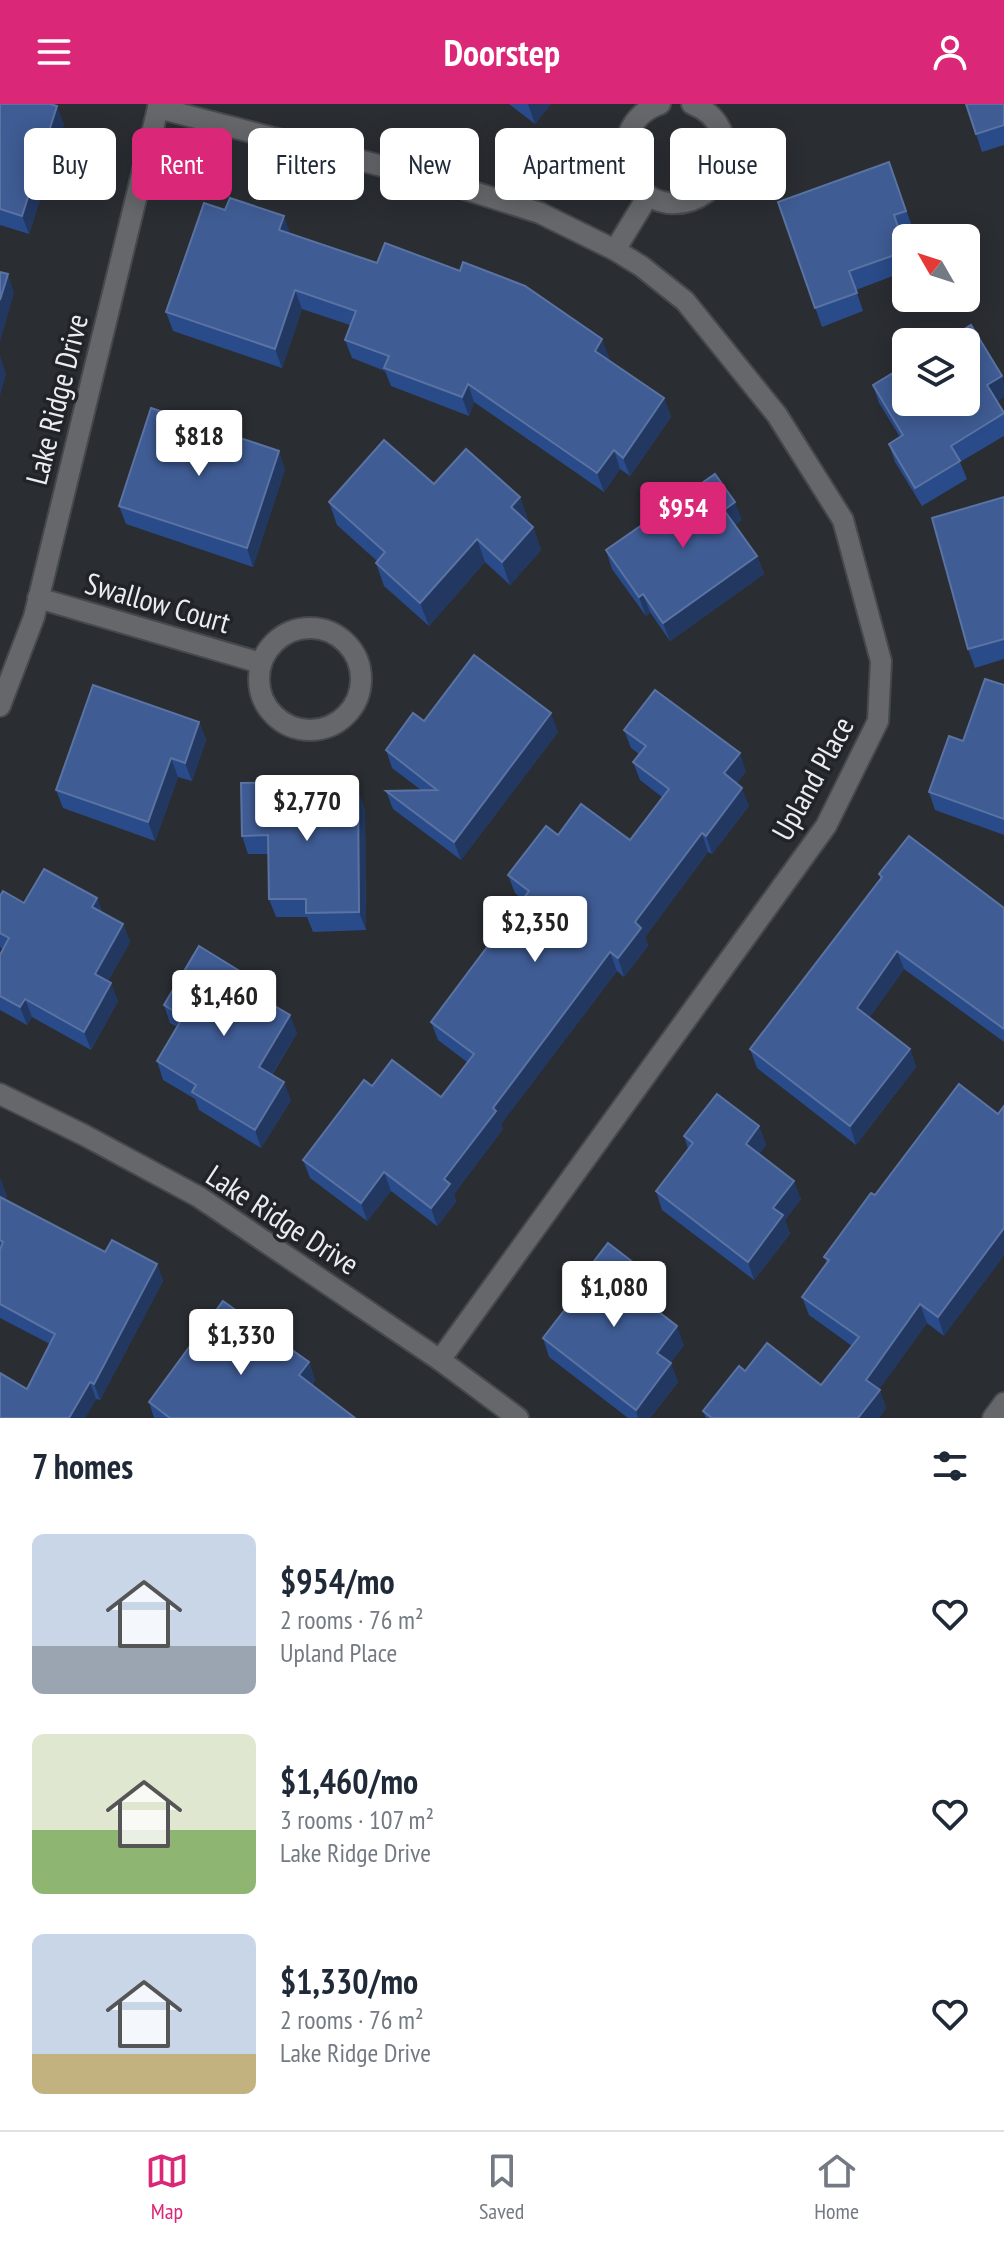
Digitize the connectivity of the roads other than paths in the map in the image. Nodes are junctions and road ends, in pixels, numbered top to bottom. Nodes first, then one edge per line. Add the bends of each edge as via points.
1 (660, 104) edge
2 (692, 104) edge
3 (158, 106) edge
4 (630, 128) edge
5 (654, 199) edge
6 (646, 200) edge
7 (615, 250) junction
8 (38, 598) junction
9 (261, 663) junction
10 (0, 706) edge
11 (0, 1094) edge
12 (440, 1360) junction
13 (1004, 1403) edge
14 (518, 1418) edge
15 (993, 1418) edge

1 - 4 street
2 - 5 street via 709,113 725,138 723,169 706,193 692,200 677,204
3 - 7 street, Upland Place via 436,180 540,213
3 - 8 street, Lake Ridge Drive
6 - 7 street
7 - 12 street, Upland Place via 685,301 777,415 843,520 881,661 878,721 826,826
8 - 9 street, Swallow Court
8 - 10 street, Lake Ridge Drive
9 - 9 street, Swallow Court via 277,639 290,632 332,633 354,653 361,681 358,697 339,721 308,731 292,728 279,721 260,695
11 - 12 street, Lake Ridge Drive via 199,1197
12 - 14 street, Lake Ridge Drive
13 - 15 street

